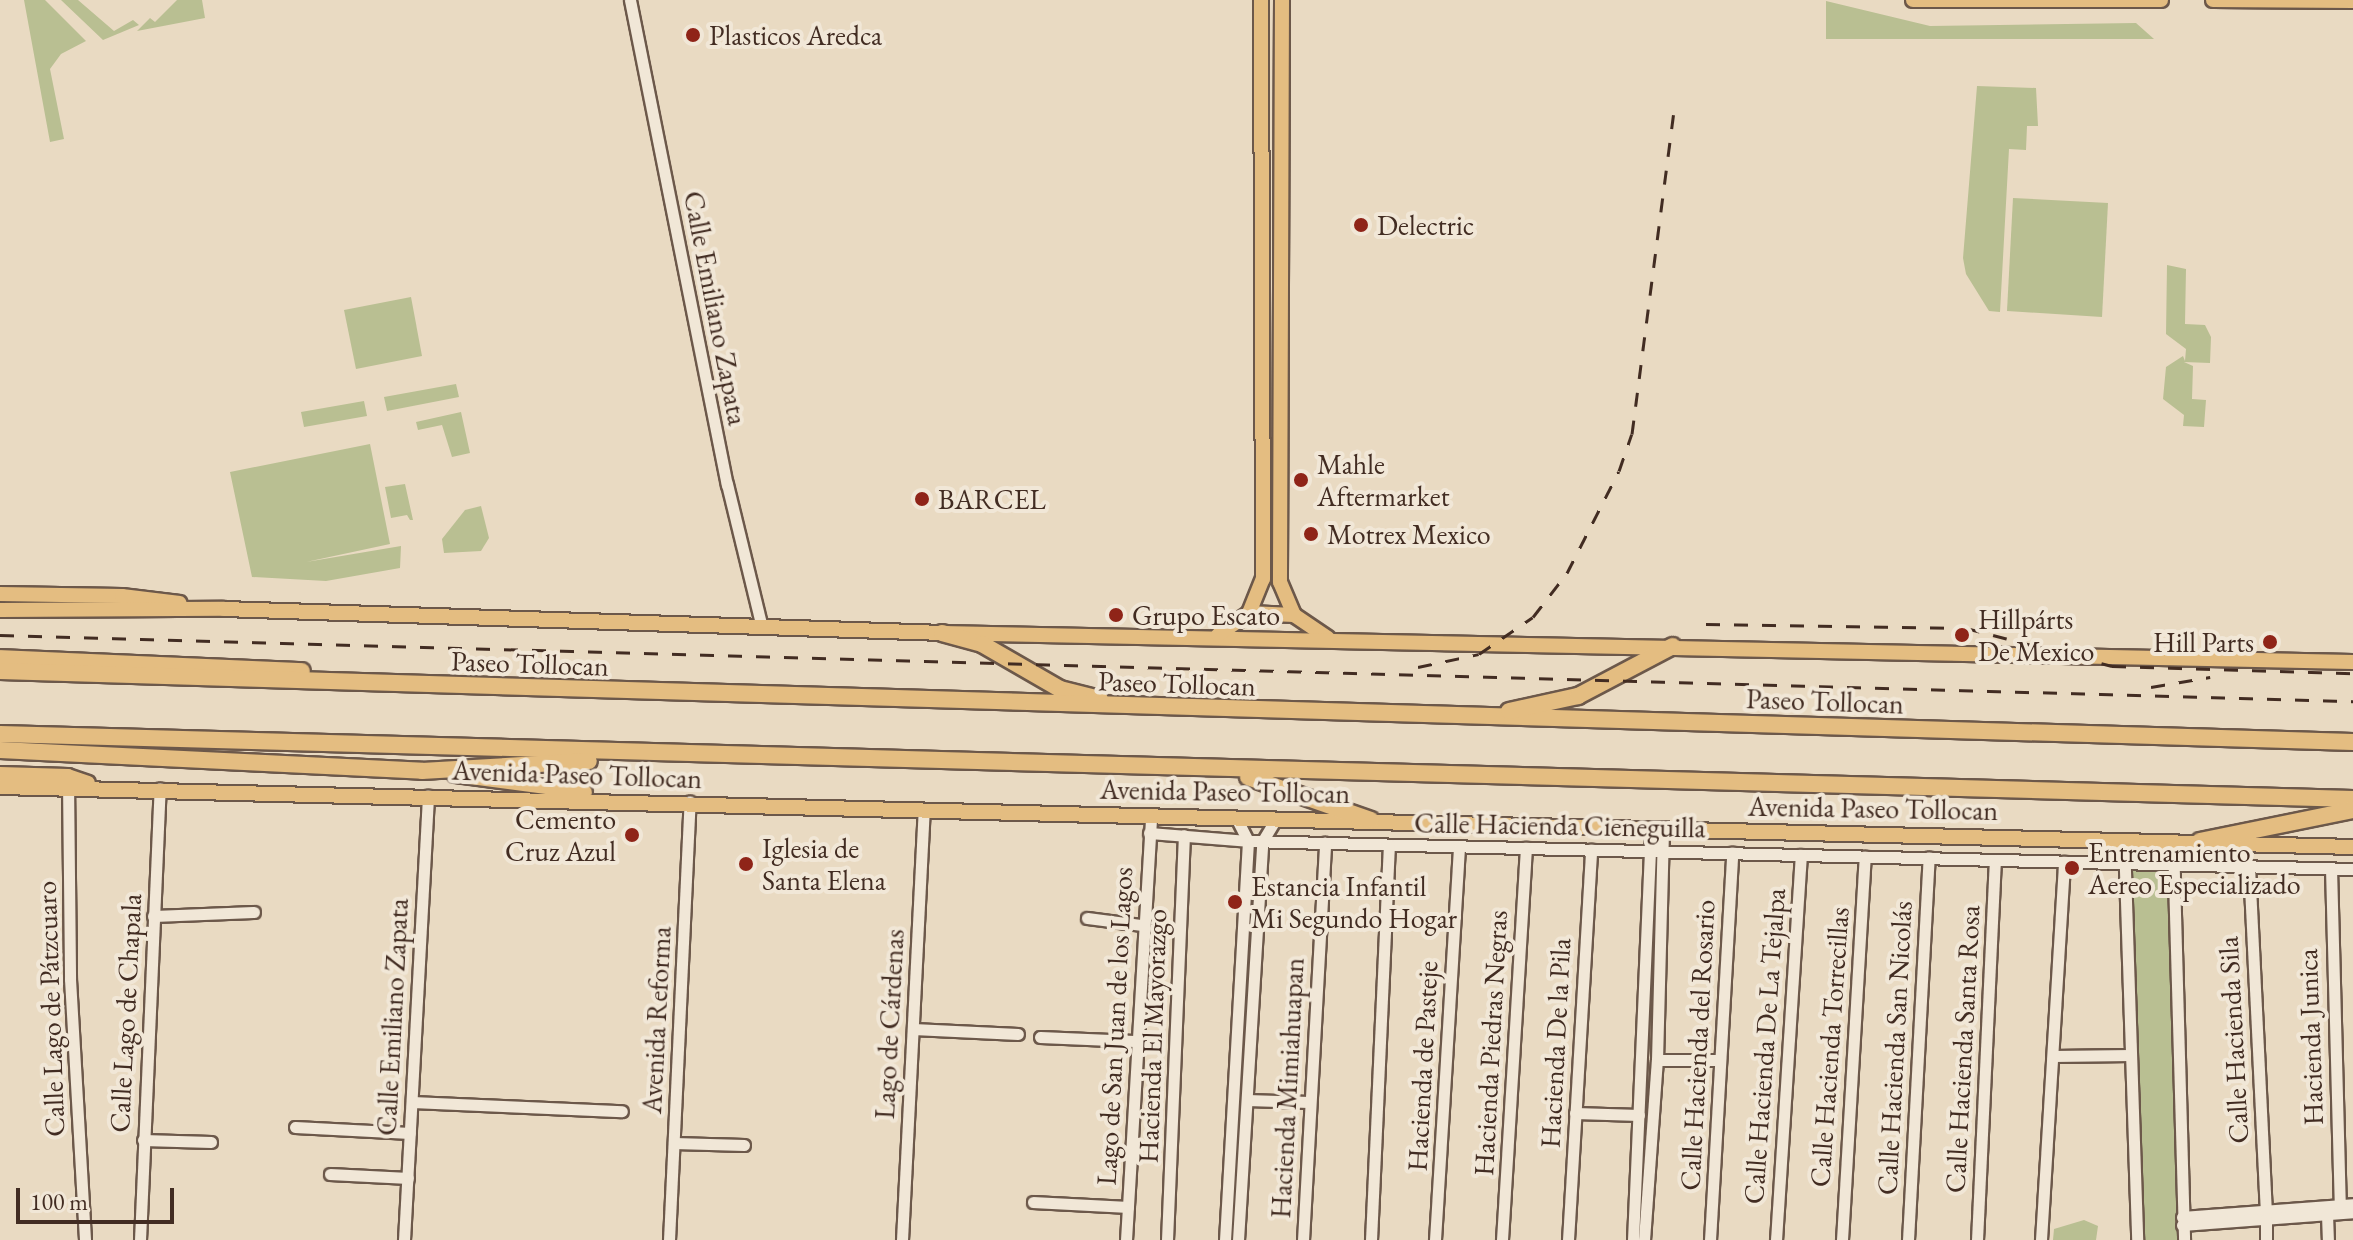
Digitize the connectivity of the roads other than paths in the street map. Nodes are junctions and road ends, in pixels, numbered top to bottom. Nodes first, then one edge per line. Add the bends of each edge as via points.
1 (630, 0) edge
2 (1261, 0) edge
3 (1282, 0) edge
4 (1913, 0) edge
5 (2161, 0) edge
6 (2213, 0) edge
7 (2353, 1) edge
8 (1264, 231) junction
9 (1282, 233) junction
10 (1264, 402) junction
11 (1280, 403) junction
12 (1263, 486) junction
13 (1279, 487) junction
14 (0, 594) edge
15 (224, 609) junction
16 (0, 610) edge
17 (1249, 613) junction
18 (1294, 615) junction
19 (761, 624) junction
20 (942, 633) junction
21 (1205, 638) junction
22 (1332, 639) junction
23 (1673, 646) junction
24 (0, 658) edge
25 (2353, 662) edge
26 (0, 671) edge
27 (342, 683) junction
28 (1124, 708) junction
29 (1481, 718) junction
30 (0, 734) edge
31 (2353, 742) edge
32 (0, 750) edge
33 (609, 754) junction
34 (1216, 769) junction
35 (422, 771) junction
36 (0, 774) edge
37 (68, 782) junction
38 (0, 787) edge
39 (160, 788) junction
40 (428, 796) junction
41 (618, 799) junction
42 (2353, 799) edge
43 (690, 802) junction
44 (924, 810) junction
45 (2353, 810) edge
46 (1151, 816) junction
47 (1237, 819) junction
48 (1275, 820) junction
49 (1371, 820) junction
50 (1657, 829) junction
51 (1149, 833) junction
52 (1184, 835) junction
53 (1248, 841) junction
54 (2124, 841) junction
55 (2144, 841) junction
56 (2200, 841) junction
57 (1262, 842) junction
58 (2173, 842) junction
59 (1325, 843) junction
60 (1389, 845) junction
61 (1459, 847) junction
62 (2353, 847) edge
63 (1526, 848) junction
64 (1591, 850) junction
65 (1657, 852) junction
66 (1732, 853) junction
67 (1801, 855) junction
68 (1865, 857) junction
69 (1929, 858) junction
70 (1995, 860) junction
71 (2064, 862) junction
72 (2124, 863) junction
73 (2143, 863) junction
74 (2173, 864) junction
75 (2249, 866) junction
76 (2331, 868) junction
77 (2353, 869) edge
78 (254, 912) dead end
79 (153, 916) junction
80 (1087, 918) dead end
81 (1141, 925) junction
82 (1653, 983) junction
83 (1238, 1002) junction
84 (1252, 1003) junction
85 (913, 1029) junction
86 (1018, 1034) dead end
87 (1040, 1037) dead end
88 (1134, 1041) junction
89 (2131, 1055) junction
90 (2053, 1056) junction
91 (1657, 1060) junction
92 (1718, 1060) junction
93 (1247, 1100) junction
94 (412, 1102) junction
95 (1309, 1102) junction
96 (622, 1111) dead end
97 (1575, 1113) junction
98 (1639, 1115) junction
99 (295, 1127) dead end
100 (410, 1133) junction
101 (143, 1140) junction
102 (211, 1142) dead end
103 (674, 1143) junction
104 (744, 1145) dead end
105 (1229, 1166) junction
106 (1243, 1167) junction
107 (1649, 1168) junction
108 (1636, 1169) junction
109 (330, 1174) dead end
110 (408, 1178) junction
111 (1033, 1202) dead end
112 (2353, 1204) edge
113 (2340, 1205) junction
114 (1128, 1207) junction
115 (2353, 1212) edge
116 (2297, 1213) junction
117 (2327, 1214) junction
118 (2266, 1215) junction
119 (2182, 1221) junction
120 (85, 1240) edge
121 (140, 1240) edge
122 (404, 1240) edge
123 (669, 1240) edge
124 (902, 1240) edge
125 (1126, 1240) edge
126 (1167, 1240) edge
127 (1225, 1240) edge
128 (1238, 1240) edge
129 (1303, 1240) edge
130 (1371, 1240) edge
131 (1435, 1240) edge
132 (1502, 1240) edge
133 (1568, 1240) edge
134 (1633, 1240) edge
135 (1644, 1240) edge
136 (1710, 1240) edge
137 (1776, 1240) edge
138 (1842, 1240) edge
139 (1908, 1240) edge
140 (1977, 1240) edge
141 (2041, 1240) edge
142 (2137, 1240) edge
143 (2184, 1240) edge
144 (2266, 1240) edge
145 (2328, 1240) edge

1 - 19 street, Calle Emiliano Zapata via 727,484
2 - 8 main road
3 - 9 main road
4 - 5 main road
6 - 7 main road
8 - 9 street
8 - 10 main road
9 - 11 main road
10 - 11 street
10 - 12 main road
11 - 13 main road
12 - 13 street
12 - 17 main road via 1262,590
13 - 18 main road via 1280,582
14 - 15 main road via 122,596
15 - 16 main road
15 - 19 main road
17 - 18 main road
17 - 21 main road via 1231,630
18 - 22 main road
19 - 20 main road
20 - 21 main road
20 - 28 highway via 982,644 1060,689
21 - 22 main road
22 - 23 main road
23 - 25 main road
23 - 29 highway via 1578,696
24 - 27 highway via 286,670
26 - 27 highway, Paseo Tollocan
27 - 28 highway, Paseo Tollocan
28 - 29 highway, Paseo Tollocan
29 - 31 highway, Paseo Tollocan
30 - 33 highway
32 - 35 highway
33 - 34 highway
33 - 35 highway via 559,765
34 - 42 highway
34 - 49 highway via 1300,792
35 - 41 main road
36 - 37 main road, Avenida Paseo Tollocan
37 - 38 main road, Avenida Paseo Tollocan
37 - 39 main road, Avenida Paseo Tollocan
37 - 120 street, Calle Lago de Pátzcuaro via 70,979
39 - 40 main road, Avenida Paseo Tollocan
39 - 79 street, Calle Lago de Chapala
40 - 41 main road, Avenida Paseo Tollocan
40 - 94 street, Calle Emiliano Zapata
41 - 43 main road, Avenida Paseo Tollocan
43 - 44 main road, Avenida Paseo Tollocan
43 - 103 street, Avenida Reforma
44 - 46 main road, Avenida Paseo Tollocan
44 - 85 street, Lago de Cárdenas
45 - 56 highway
46 - 47 main road, Avenida Paseo Tollocan
46 - 51 street, Lago de San Juan de los Lagos
47 - 48 main road, Avenida Paseo Tollocan
47 - 53 street
48 - 49 main road, Avenida Paseo Tollocan
48 - 57 street
49 - 50 main road, Avenida Paseo Tollocan
50 - 54 main road, Avenida Paseo Tollocan
50 - 65 street
51 - 52 street, Calle Hacienda Cieneguilla
51 - 81 street, Lago de San Juan de los Lagos
52 - 53 street, Calle Hacienda Cieneguilla
52 - 126 street, Hacienda El Mayorazgo
53 - 57 street, Calle Hacienda Cieneguilla
53 - 83 street
54 - 55 main road, Avenida Paseo Tollocan
54 - 72 street
55 - 58 main road, Avenida Paseo Tollocan
55 - 73 street
56 - 58 main road, Avenida Paseo Tollocan
56 - 62 main road, Avenida Paseo Tollocan
57 - 59 street, Calle Hacienda Cieneguilla
57 - 84 street
58 - 74 street
59 - 60 street, Calle Hacienda Cieneguilla
59 - 95 street, Hacienda Mimiahuapan
60 - 61 street, Calle Hacienda Cieneguilla
60 - 130 street
61 - 63 street, Calle Hacienda Cieneguilla
61 - 131 street, Hacienda de Pasteje
63 - 64 street, Calle Hacienda Cieneguilla
63 - 132 street, Hacienda Piedras Negras
64 - 65 street, Calle Hacienda Cieneguilla
64 - 97 street, Hacienda De la Pila
65 - 66 street, Calle Hacienda Cieneguilla
65 - 82 street
66 - 67 street, Calle Hacienda Cieneguilla
66 - 92 street, Calle Hacienda del Rosario
67 - 68 street, Calle Hacienda Cieneguilla
67 - 137 street, Calle Hacienda De La Tejalpa
68 - 69 street, Calle Hacienda Cieneguilla
68 - 138 street, Calle Hacienda Torrecillas
69 - 70 street, Calle Hacienda Cieneguilla
69 - 139 street, Calle Hacienda San Nicolás
70 - 71 street, Calle Hacienda Cieneguilla
70 - 140 street, Calle Hacienda Santa Rosa
71 - 72 street, Calle Hacienda Cieneguilla
71 - 90 street
72 - 73 street, Calle Hacienda Cieneguilla
72 - 89 street
73 - 74 street, Calle Hacienda Cieneguilla
74 - 75 street, Calle Hacienda Cieneguilla
74 - 119 street
75 - 76 street, Calle Hacienda Cieneguilla
75 - 118 street, Calle Hacienda Sila
76 - 77 street, Calle Hacienda Cieneguilla
76 - 113 street, Hacienda Junica
78 - 79 street
79 - 101 street, Calle Lago de Chapala
80 - 81 street
81 - 88 street, Lago de San Juan de los Lagos
82 - 91 street
82 - 98 street
83 - 84 street
83 - 105 street
84 - 93 street
85 - 86 street
85 - 124 street, Lago de Cárdenas
87 - 88 street
88 - 114 street, Lago de San Juan de los Lagos
89 - 90 street
89 - 142 street
90 - 141 street
91 - 92 street
91 - 107 street
92 - 136 street, Calle Hacienda del Rosario
93 - 95 street
93 - 106 street
94 - 96 street
94 - 100 street, Calle Emiliano Zapata
95 - 129 street, Hacienda Mimiahuapan
97 - 98 street
97 - 133 street, Hacienda De la Pila
98 - 108 street
99 - 100 street
100 - 110 street, Calle Emiliano Zapata
101 - 102 street
101 - 121 street, Calle Lago de Chapala
103 - 104 street
103 - 123 street, Avenida Reforma
105 - 106 street
105 - 127 street
106 - 128 street
107 - 108 street
107 - 135 street
108 - 134 street
109 - 110 street
110 - 122 street, Calle Emiliano Zapata
111 - 114 street
112 - 113 street
113 - 116 street
114 - 125 street, Lago de San Juan de los Lagos
115 - 117 street
116 - 117 street
116 - 118 street
117 - 145 street
118 - 119 street
118 - 144 street, Calle Hacienda Sila
119 - 143 street

